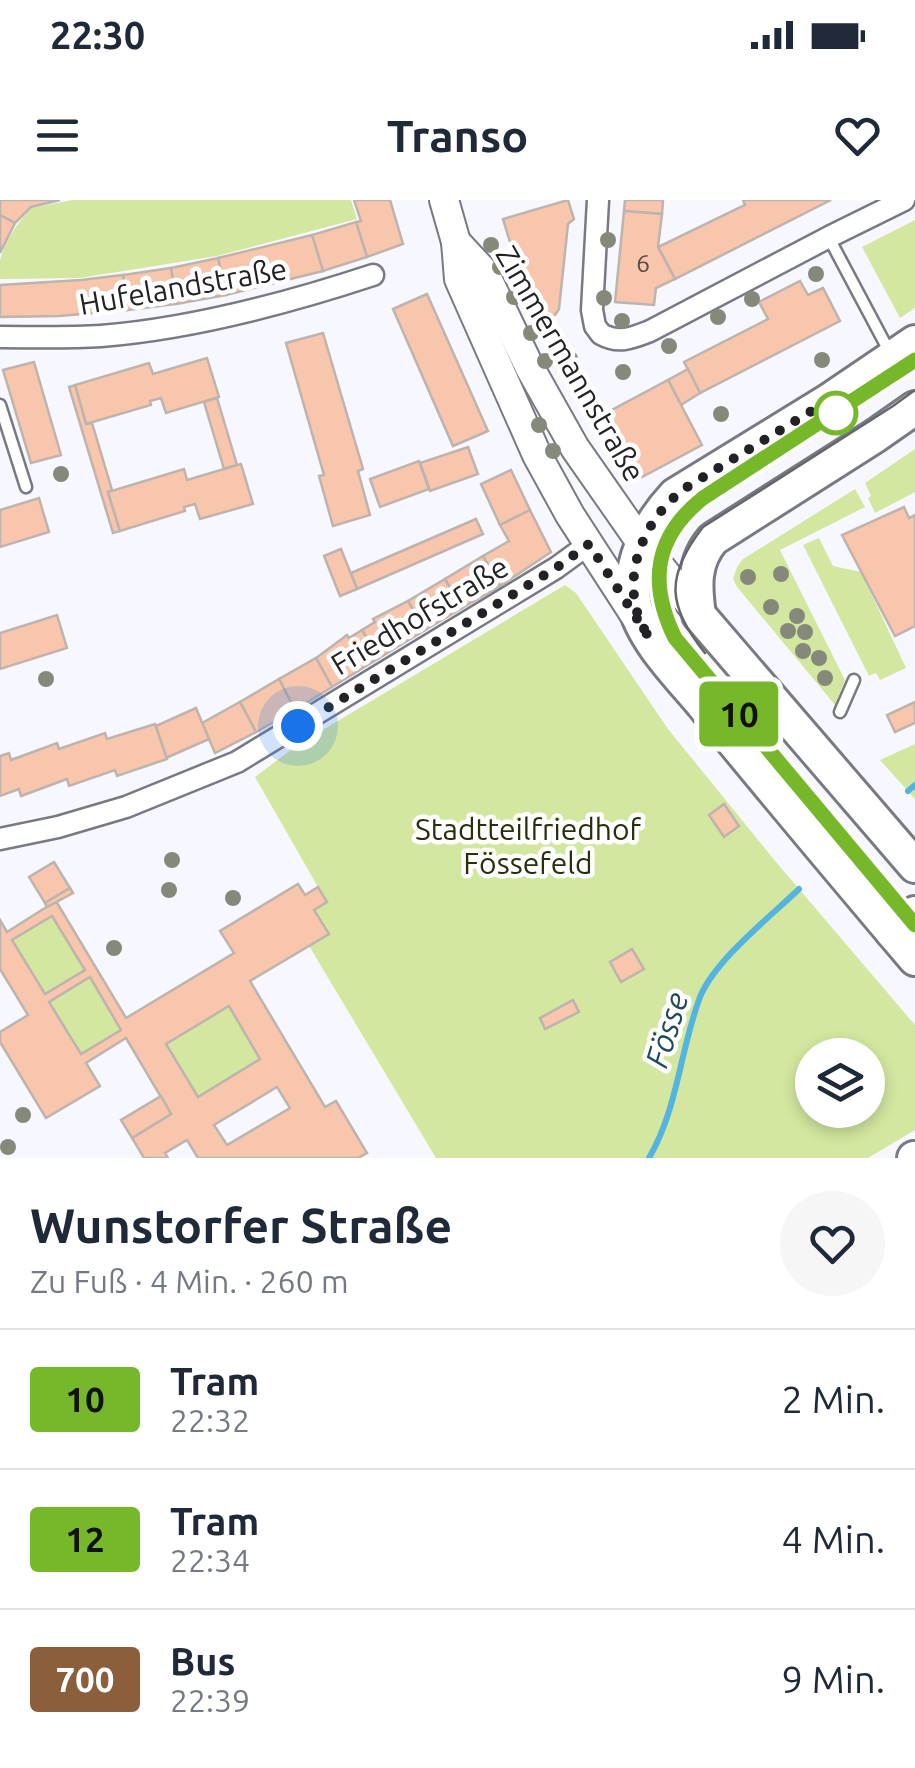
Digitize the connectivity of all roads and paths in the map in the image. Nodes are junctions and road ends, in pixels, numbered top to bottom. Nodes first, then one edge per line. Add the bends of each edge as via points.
1 (444, 200) edge
2 (598, 200) edge
3 (904, 200) edge
4 (828, 237) junction
5 (456, 242) junction
6 (373, 275) dead end
7 (0, 337) edge
8 (903, 350) edge
9 (0, 405) edge
10 (915, 408) edge
11 (26, 487) dead end
12 (589, 544) junction
13 (642, 544) junction
14 (699, 615) junction
15 (650, 639) junction
16 (854, 680) dead end
17 (840, 712) dead end
18 (0, 839) edge
19 (911, 853) edge
20 (904, 923) edge
21 (915, 959) edge

1 - 5 main road, Zimmermannstraße
2 - 4 street via 592,310 595,326 613,339 650,330
3 - 4 street
4 - 8 lane
5 - 12 main road, Zimmermannstraße via 459,279 489,349 537,455
5 - 13 main road, Zimmermannstraße via 484,272 575,448
6 - 7 street, Hufelandstraße via 162,327 103,336
8 - 13 main road via 675,495
9 - 11 lane
10 - 14 main road via 713,539 696,572
12 - 15 main road, Zimmermannstraße
12 - 18 street, Friedhofstraße via 237,762 126,807
13 - 14 main road, Zimmermannstraße
13 - 15 main road via 633,587
14 - 19 main road
15 - 20 main road via 766,783
16 - 17 lane
20 - 21 main road

